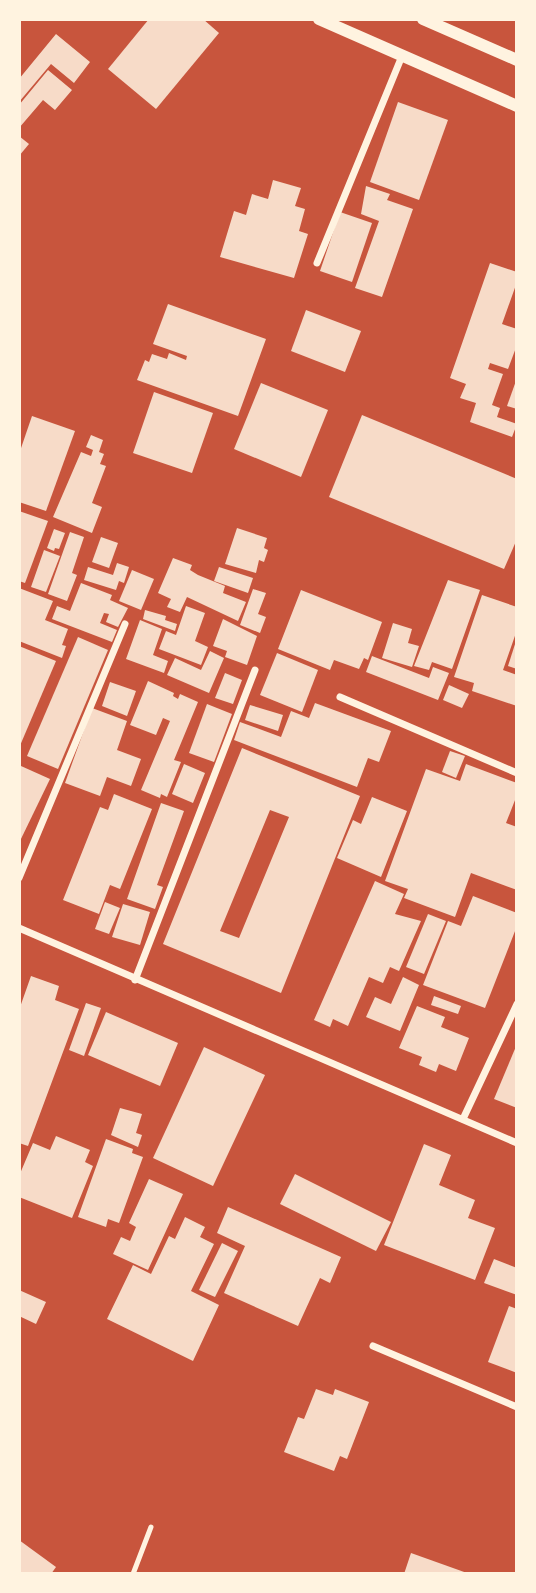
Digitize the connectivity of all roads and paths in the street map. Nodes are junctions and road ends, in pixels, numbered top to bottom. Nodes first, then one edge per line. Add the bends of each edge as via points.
1 (319, 19) edge
2 (423, 19) edge
3 (402, 56) junction
4 (517, 60) edge
5 (517, 106) edge
6 (317, 262) dead end
7 (125, 624) dead end
8 (255, 670) dead end
9 (340, 697) dead end
10 (517, 773) edge
11 (19, 878) edge
12 (19, 928) edge
13 (135, 980) junction
14 (517, 1004) edge
15 (463, 1119) junction
16 (517, 1143) edge
17 (373, 1346) dead end
18 (517, 1407) edge
19 (151, 1527) dead end
20 (133, 1574) edge

1 - 3 street
2 - 4 street
3 - 5 street
3 - 6 street
7 - 11 street
8 - 13 street
9 - 10 street
12 - 13 street
13 - 15 street
14 - 15 street
15 - 16 street
17 - 18 street
19 - 20 lane

